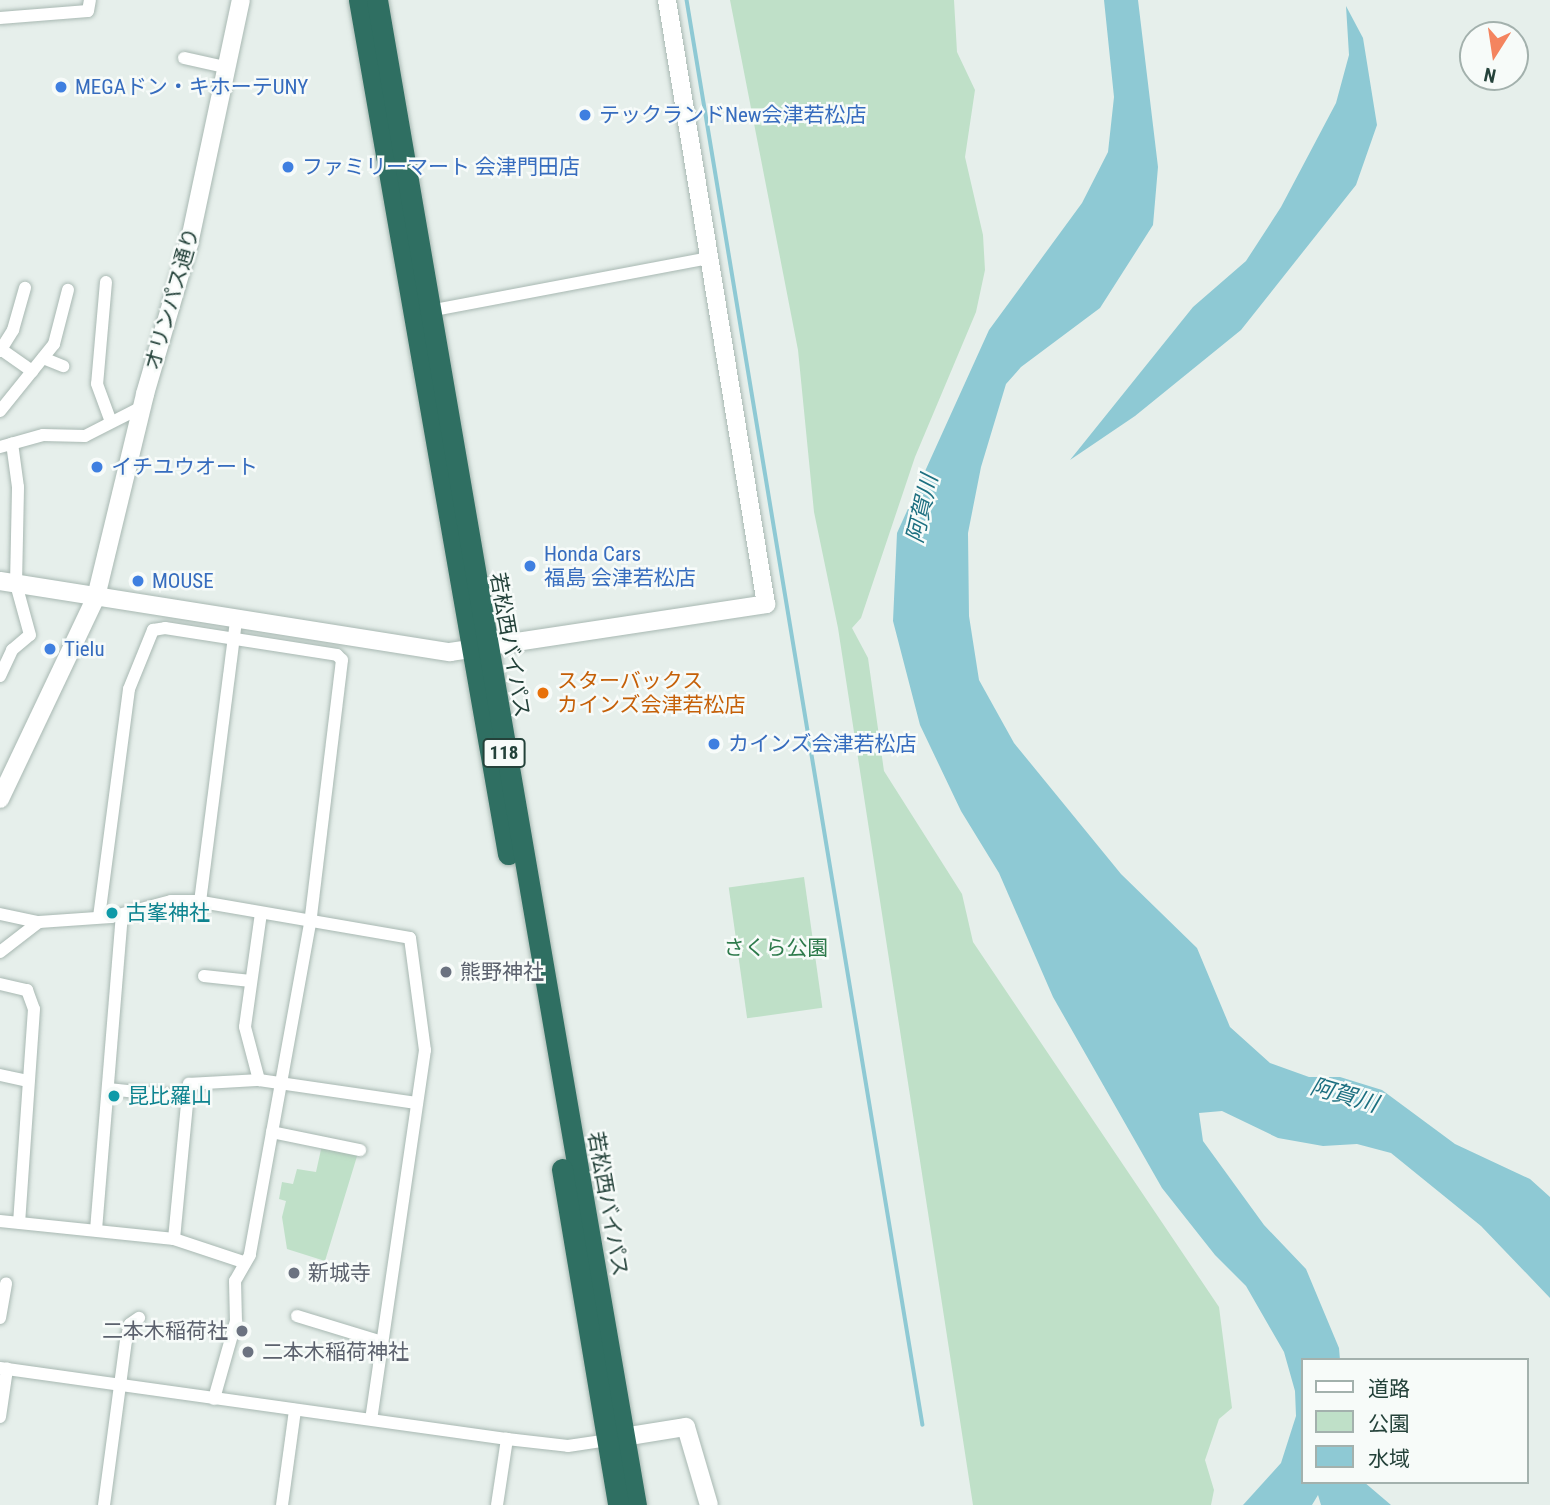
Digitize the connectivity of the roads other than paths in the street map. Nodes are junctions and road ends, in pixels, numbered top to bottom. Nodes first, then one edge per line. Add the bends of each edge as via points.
1 (90, 0) edge
2 (242, 0) edge
3 (359, 0) edge
4 (377, 0) edge
5 (667, 0) edge
6 (0, 18) edge
7 (184, 58) dead end
8 (225, 67) junction
9 (709, 258) junction
10 (106, 282) dead end
11 (25, 288) dead end
12 (68, 290) dead end
13 (429, 311) junction
14 (1, 350) edge
15 (43, 358) junction
16 (63, 366) dead end
17 (32, 371) junction
18 (142, 407) junction
19 (0, 411) edge
20 (111, 422) junction
21 (4, 443) edge
22 (8, 583) edge
23 (96, 597) junction
24 (236, 621) junction
25 (234, 640) junction
26 (477, 650) junction
27 (0, 676) edge
28 (8, 766) edge
29 (0, 799) edge
30 (200, 902) junction
31 (261, 913) junction
32 (0, 914) edge
33 (122, 915) junction
34 (99, 917) junction
35 (311, 918) junction
36 (39, 922) junction
37 (0, 952) edge
38 (204, 976) dead end
39 (251, 981) junction
40 (0, 984) edge
41 (0, 1075) edge
42 (259, 1080) junction
43 (28, 1081) junction
44 (282, 1083) junction
45 (108, 1089) junction
46 (186, 1097) junction
47 (416, 1103) junction
48 (272, 1132) junction
49 (360, 1150) dead end
50 (0, 1221) edge
51 (19, 1223) junction
52 (96, 1230) junction
53 (174, 1239) junction
54 (243, 1262) junction
55 (6, 1284) dead end
56 (297, 1316) dead end
57 (0, 1318) edge
58 (139, 1318) dead end
59 (382, 1342) junction
60 (3, 1369) edge
61 (120, 1387) junction
62 (214, 1399) junction
63 (295, 1410) junction
64 (0, 1417) edge
65 (371, 1419) junction
66 (616, 1438) junction
67 (506, 1439) junction
68 (104, 1505) edge
69 (282, 1505) edge
70 (497, 1505) edge
71 (618, 1505) edge
72 (636, 1505) edge
73 (709, 1505) edge

1 - 6 street via 88,12
2 - 8 street, オリンパス通り
3 - 26 highway, 若松西バイパス / 118
4 - 13 highway, 若松西バイパス / 118
5 - 9 street
7 - 8 street
8 - 18 street, オリンパス通り via 189,244
9 - 13 street
9 - 26 street via 766,604
10 - 20 street via 97,384
11 - 14 street via 13,330
12 - 15 street via 54,344
13 - 26 highway, 若松西バイパス / 118
14 - 17 street
15 - 16 street
15 - 17 street
17 - 19 street
18 - 20 street
18 - 23 street, オリンパス通り
20 - 21 street via 85,436 43,435
21 - 22 street via 18,487
22 - 23 street
22 - 27 street via 30,635 12,650
23 - 24 street
23 - 28 street, オリンパス通り
24 - 25 street
24 - 26 street
25 - 30 street
25 - 34 street via 165,628 153,630 141,652 124,719
25 - 35 street via 337,655 342,660
26 - 66 highway, 若松西バイパス / 118
28 - 29 street, オリンパス通り
30 - 31 street
30 - 33 street via 171,901
31 - 35 street
31 - 39 street
32 - 36 street
33 - 34 street
33 - 45 street
34 - 36 street
35 - 44 street
35 - 47 street via 410,938 425,1051
36 - 37 street
38 - 39 street
39 - 42 street via 246,1038 254,1052
40 - 43 street via 27,990 33,996
41 - 43 street
42 - 44 street
42 - 46 street via 190,1084
43 - 51 street
44 - 47 street
44 - 48 street
45 - 46 street
45 - 52 street
46 - 53 street
47 - 59 street
48 - 49 street
48 - 54 street via 250,1255
50 - 51 street
51 - 52 street
52 - 53 street
53 - 54 street
54 - 62 street via 234,1281 236,1321
55 - 57 street
56 - 59 street
58 - 61 street via 130,1324
59 - 65 street
60 - 61 street
60 - 64 street
61 - 62 street
61 - 68 street
62 - 63 street
63 - 65 street
63 - 69 street
65 - 67 street
66 - 67 street via 568,1446
66 - 71 highway, 若松西バイパス / 118
66 - 72 highway, 若松西バイパス / 118
66 - 73 street via 686,1427
67 - 70 street

